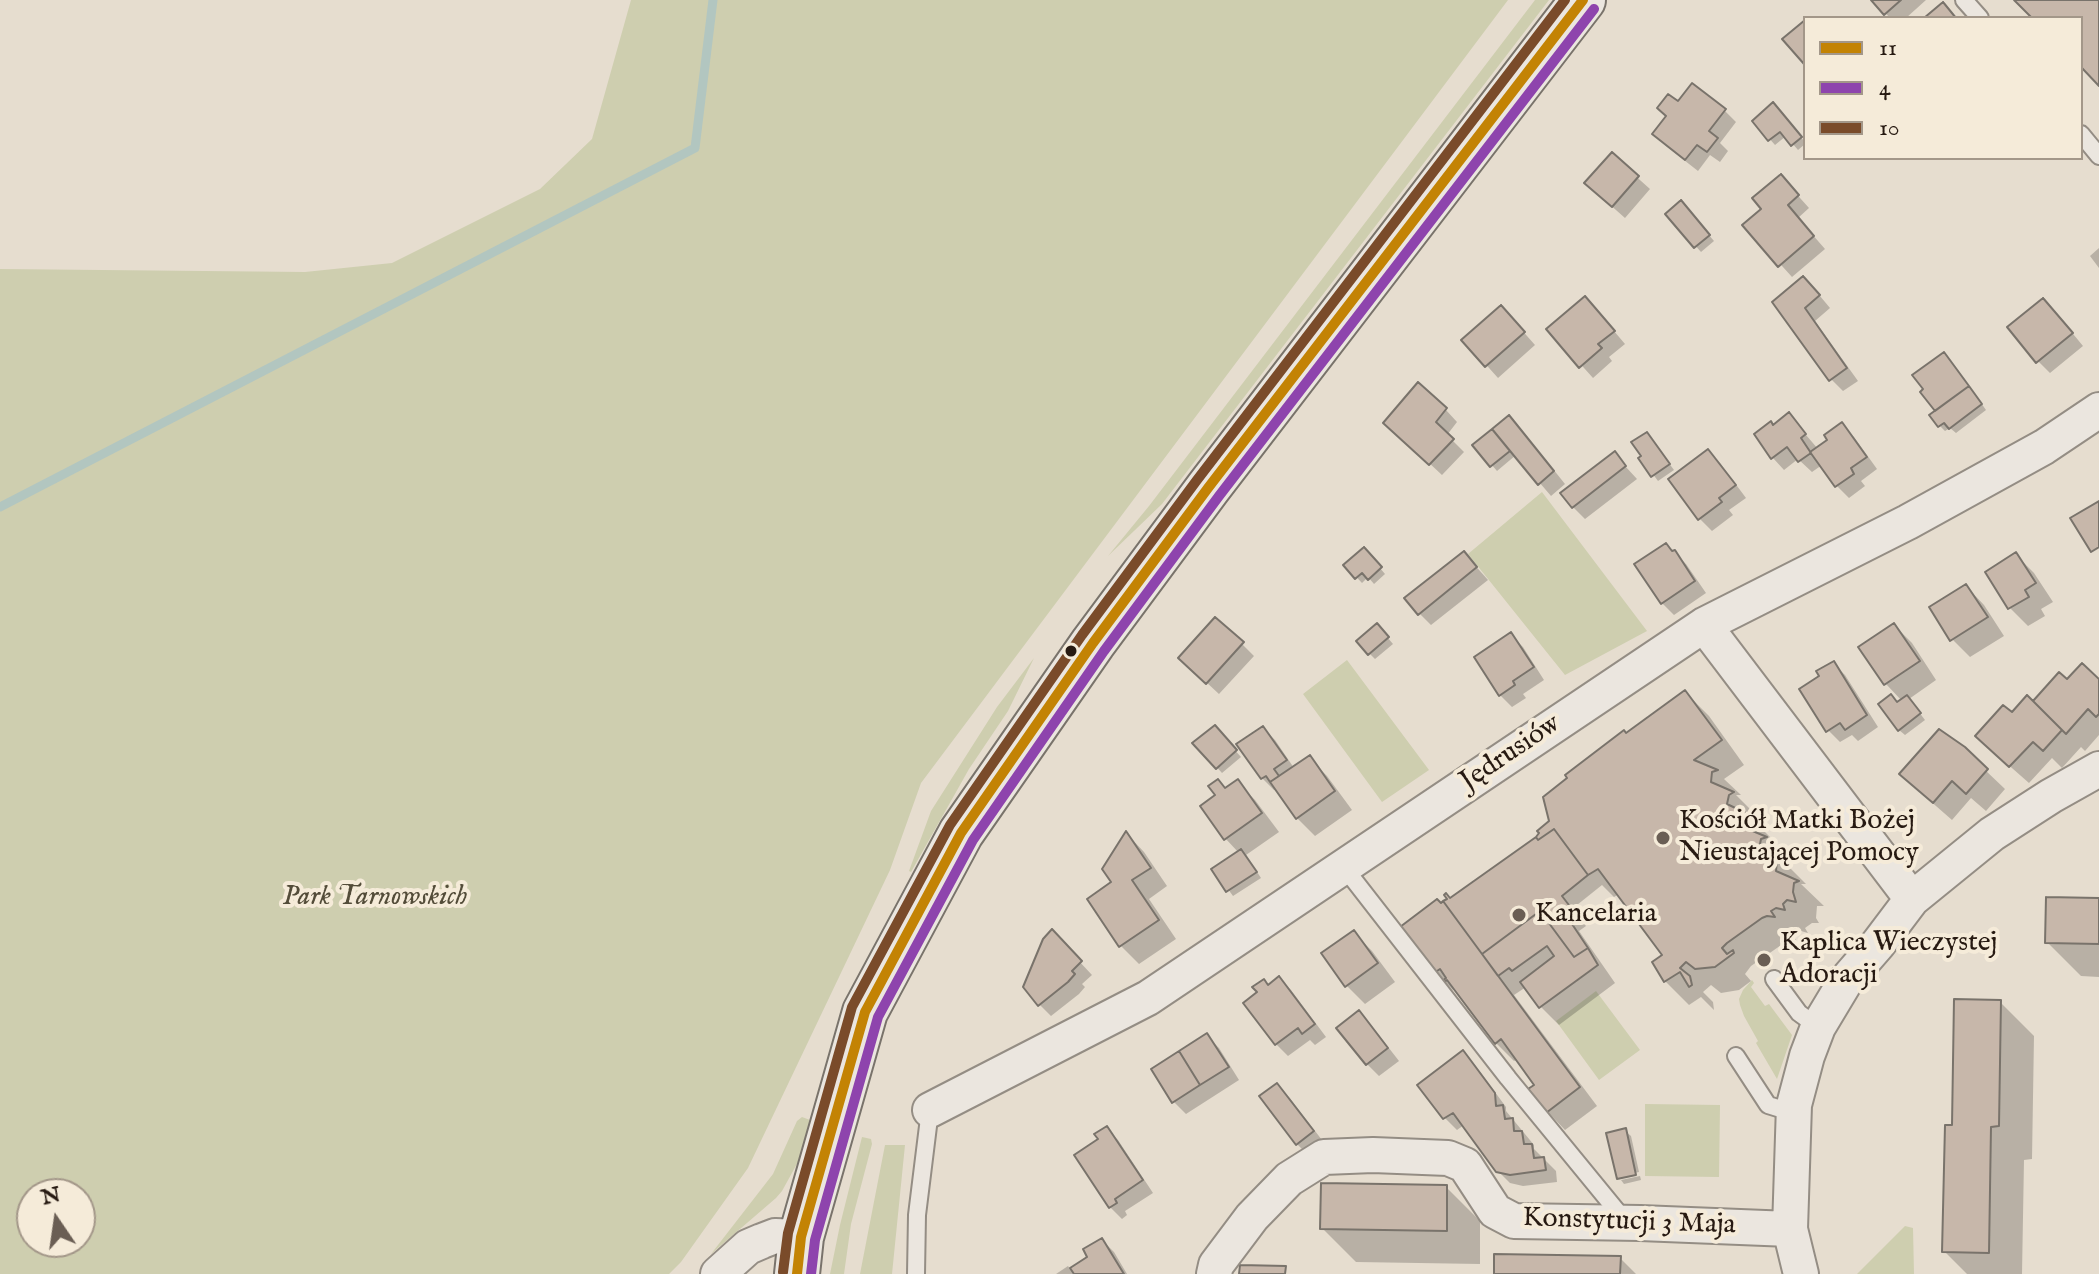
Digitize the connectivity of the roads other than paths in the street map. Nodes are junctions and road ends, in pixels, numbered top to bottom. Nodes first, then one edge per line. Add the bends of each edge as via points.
1 (1583, 0) edge
2 (1964, 0) edge
3 (1978, 16) edge
4 (2083, 136) edge
5 (2099, 156) edge
6 (2099, 410) edge
7 (1704, 625) junction
8 (2099, 769) edge
9 (1343, 866) junction
10 (1912, 899) junction
11 (1774, 979) dead end
12 (1818, 1027) junction
13 (1736, 1056) dead end
14 (930, 1110) joint
15 (1794, 1113) junction
16 (1627, 1223) junction
17 (1790, 1229) junction
18 (799, 1255) edge
19 (718, 1274) edge
20 (916, 1274) edge
21 (1214, 1274) edge
22 (1801, 1274) edge

1 - 18 street via 1190,512 961,833 865,1012
2 - 3 lane
4 - 5 lane
6 - 7 street, Jędrusiów via 2044,447 1908,522
7 - 9 street, Jędrusiów
7 - 10 street
8 - 10 street via 1992,834
9 - 14 street, Jędrusiów via 1148,998
9 - 16 lane
10 - 12 street via 1845,982
11 - 12 lane via 1799,1013
12 - 15 street
13 - 15 lane via 1768,1105
14 - 20 lane via 917,1215
15 - 17 street
16 - 17 street, Konstytucji 3 Maja
16 - 21 street, Konstytucji 3 Maja via 1514,1221 1495,1211 1465,1165 1448,1158 1324,1157 1289,1179 1252,1217
17 - 22 street
18 - 19 street via 775,1236 748,1247

